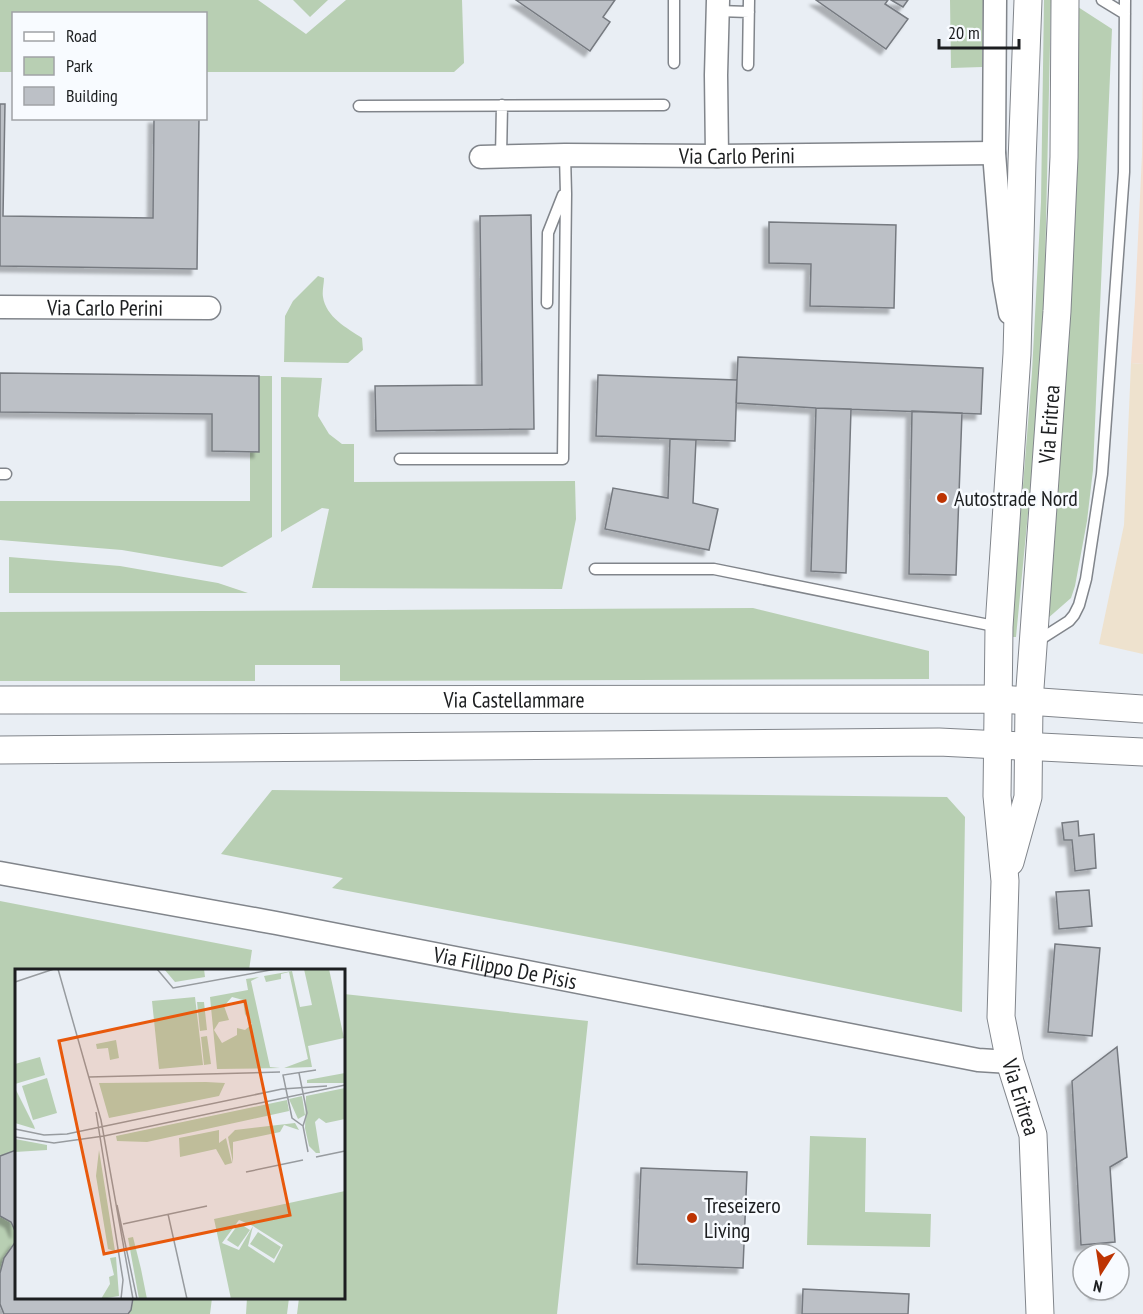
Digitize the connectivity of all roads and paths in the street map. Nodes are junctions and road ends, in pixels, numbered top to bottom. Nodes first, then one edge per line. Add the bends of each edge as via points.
1 (674, 0) edge
2 (995, 0) edge
3 (1028, 0) edge
4 (1065, 0) edge
5 (1102, 0) edge
6 (1125, 0) edge
7 (718, 6) edge
8 (749, 6) edge
9 (1125, 15) junction
10 (674, 63) dead end
11 (748, 65) dead end
12 (502, 105) junction
13 (664, 105) dead end
14 (359, 106) dead end
15 (994, 153) junction
16 (565, 155) junction
17 (717, 156) junction
18 (491, 157) joint
19 (565, 189) junction
20 (547, 303) dead end
21 (0, 308) edge
22 (209, 308) dead end
23 (1017, 354) junction
24 (400, 459) dead end
25 (595, 570) dead end
26 (999, 627) junction
27 (1033, 644) junction
28 (999, 699) junction
29 (0, 700) edge
30 (1029, 702) junction
31 (1143, 709) edge
32 (997, 744) junction
33 (1028, 746) junction
34 (0, 750) edge
35 (1143, 752) edge
36 (0, 873) edge
37 (1005, 880) junction
38 (1010, 1062) junction
39 (1040, 1314) edge

1 - 10 lane
2 - 15 street, Via Eritrea
3 - 23 street, Via Eritrea
4 - 27 street, Via Eritrea via 1064,158
5 - 9 lane
6 - 9 lane
7 - 8 lane
7 - 17 street
8 - 11 lane
9 - 27 lane via 1124,172 1102,474 1079,605 1069,621
12 - 13 lane
12 - 14 lane
12 - 18 lane
15 - 17 street, Via Carlo Perini
15 - 23 street, Via Eritrea via 1004,279
16 - 17 street, Via Carlo Perini
16 - 18 street, Via Carlo Perini
16 - 19 lane
19 - 20 lane via 548,233
19 - 24 lane via 562,459
21 - 22 street, Via Carlo Perini
23 - 26 street, Via Eritrea
25 - 26 lane via 714,569
26 - 28 street, Via Eritrea
27 - 30 street, Via Eritrea
28 - 29 street, Via Castellammare
28 - 30 street, Via Castellammare
28 - 32 street, Via Eritrea
30 - 31 street, Via Castellammare
30 - 33 street, Via Eritrea
32 - 33 street, Via Castellammare
32 - 34 street, Via Castellammare
32 - 37 street, Via Eritrea via 997,796
33 - 35 street, Via Castellammare
33 - 37 street, Via Eritrea via 1028,797
36 - 38 street, Via Filippo De Pisis via 978,1060
37 - 38 street, Via Eritrea via 1000,1017
38 - 39 street, Via Eritrea via 1033,1135

